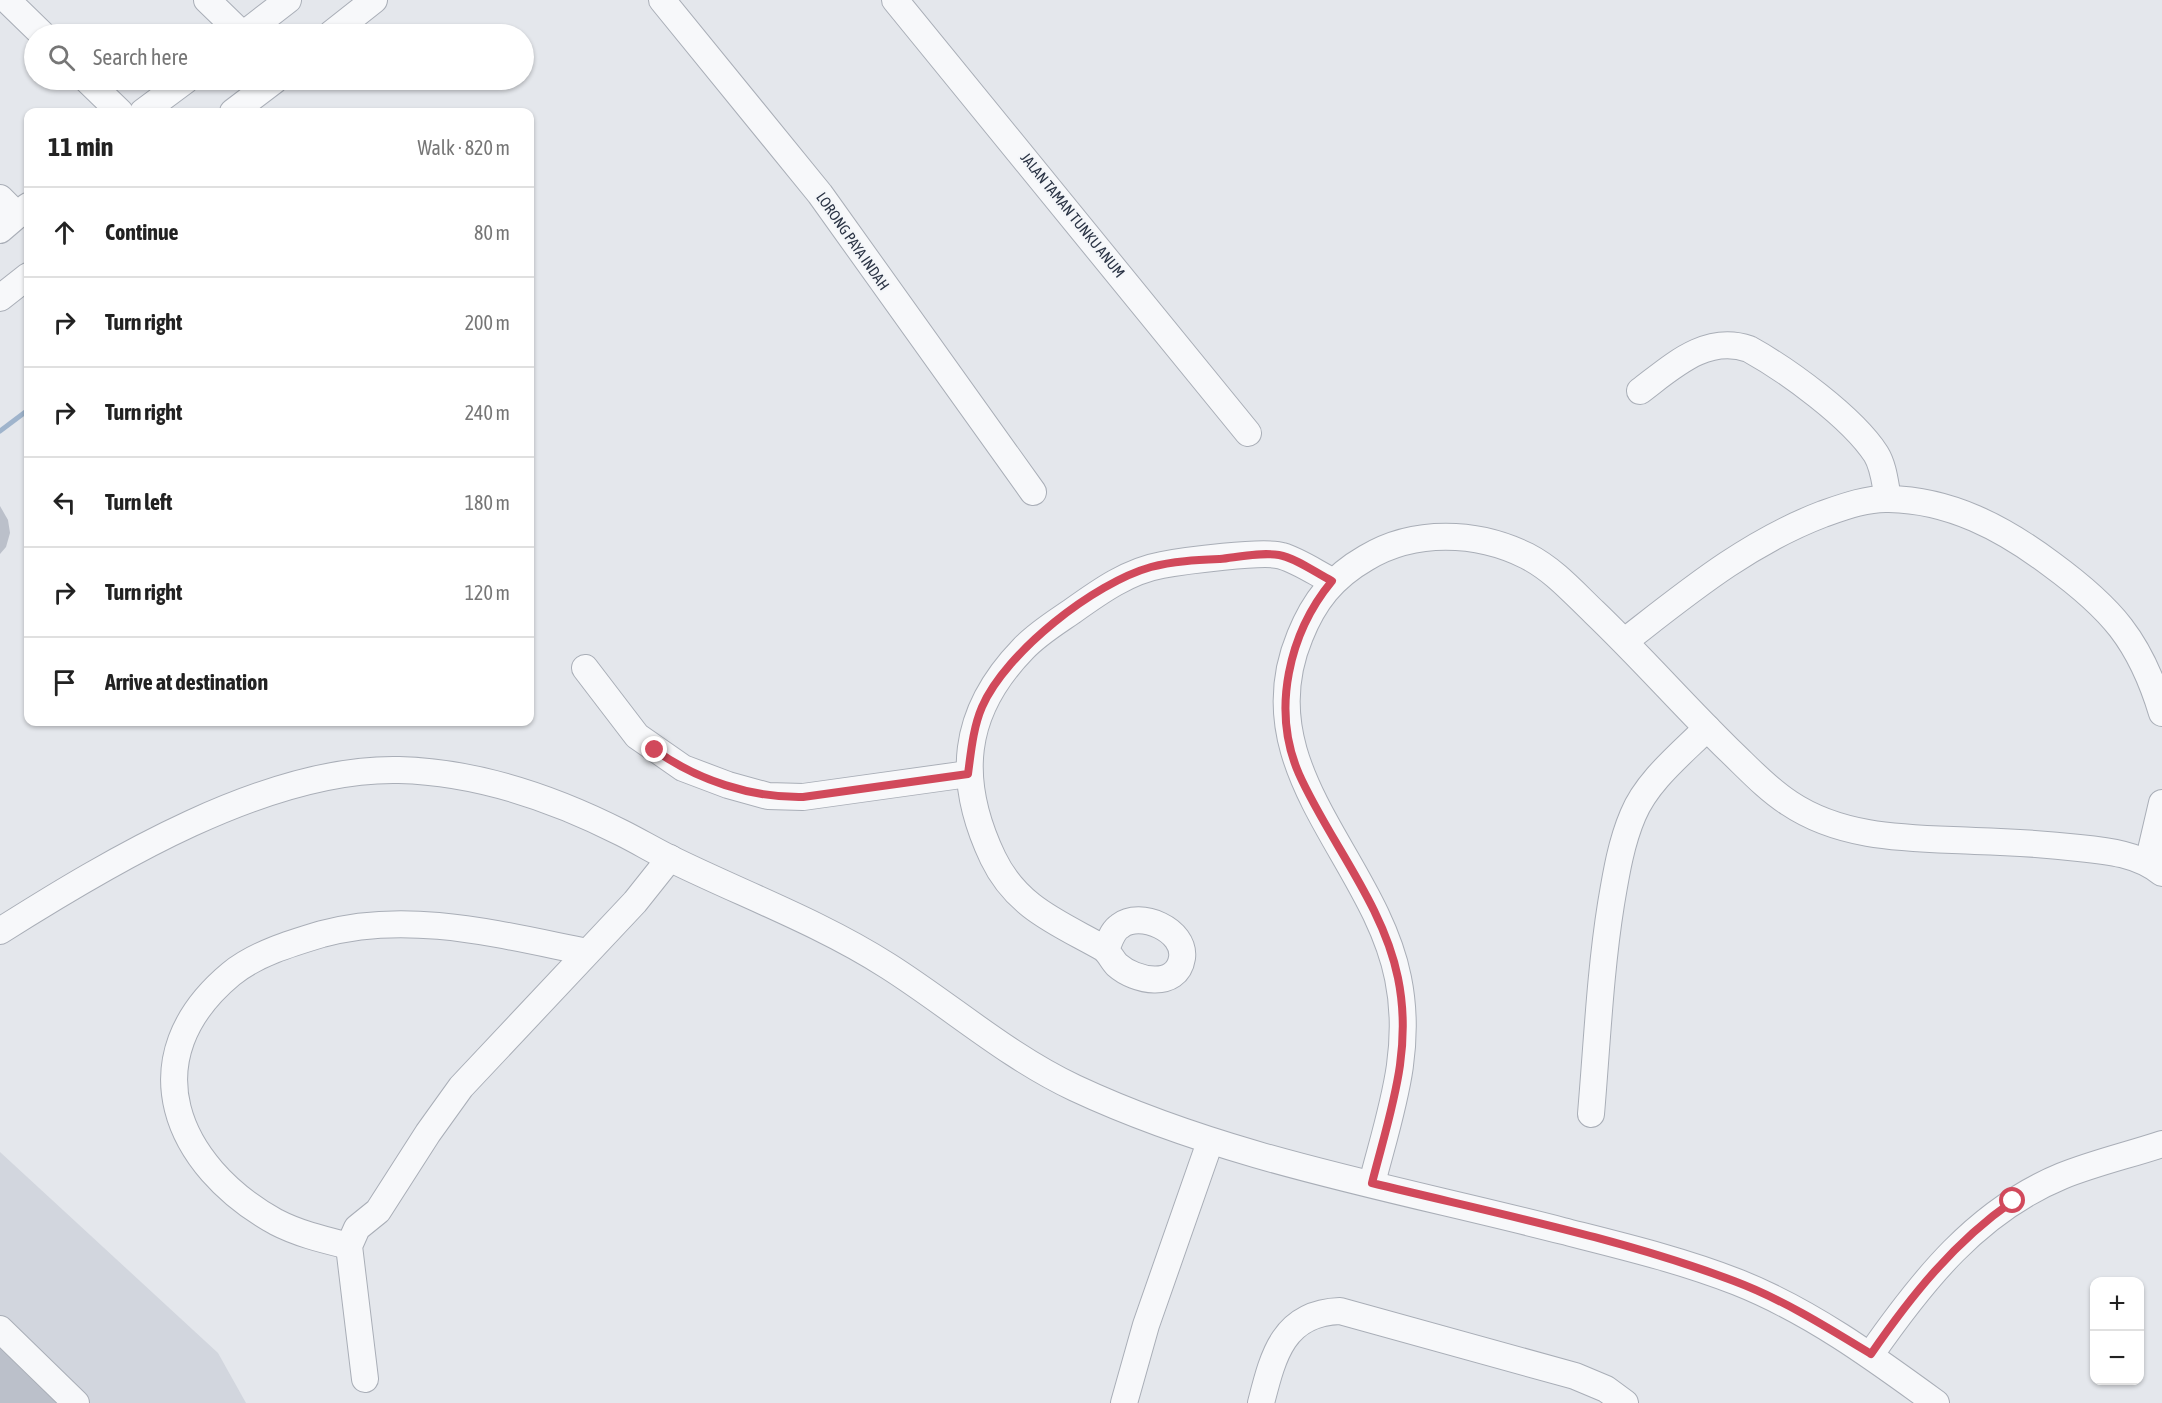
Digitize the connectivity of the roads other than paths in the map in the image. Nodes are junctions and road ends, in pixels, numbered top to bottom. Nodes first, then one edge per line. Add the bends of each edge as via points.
1 (7, 0) edge
2 (207, 0) edge
3 (288, 0) edge
4 (375, 0) edge
5 (662, 0) edge
6 (896, 0) edge
7 (32, 24) edge
8 (232, 24) edge
9 (256, 24) edge
10 (344, 24) edge
11 (97, 90) edge
12 (173, 90) edge
13 (262, 90) edge
14 (116, 108) edge
15 (149, 108) edge
16 (238, 108) edge
17 (24, 279) edge
18 (0, 298) edge
19 (1640, 391) dead end
20 (1248, 433) dead end
21 (1033, 492) dead end
22 (1888, 498) junction
23 (1332, 581) junction
24 (1626, 641) junction
25 (585, 668) dead end
26 (2162, 713) edge
27 (1707, 728) junction
28 (968, 774) junction
29 (2162, 803) edge
30 (670, 858) junction
31 (2155, 868) edge
32 (0, 931) edge
33 (1106, 950) dead end
34 (587, 952) junction
35 (1591, 1114) dead end
36 (1210, 1142) junction
37 (2162, 1144) edge
38 (1372, 1183) junction
39 (349, 1246) junction
40 (0, 1329) edge
41 (1871, 1354) junction
42 (365, 1379) dead end
43 (76, 1403) edge
44 (1124, 1403) edge
45 (1261, 1403) edge
46 (1625, 1403) edge
47 (1936, 1403) edge

1 - 7 street
2 - 8 street
3 - 9 street
4 - 10 street
5 - 21 street, LORONG PAYA INDAH via 820,194
6 - 20 street, JALAN TAMAN TUNKU ANUM
11 - 14 street
12 - 15 street
13 - 16 street
17 - 18 street
19 - 22 street via 1705,348 1735,344 1749,349 1828,405 1864,440 1881,464
22 - 24 street via 1840,508 1776,534 1717,569
22 - 26 street via 1972,516 2016,539 2068,576 2125,630 2149,674
23 - 24 street via 1390,545 1430,537 1473,538 1503,546 1542,565
23 - 28 street via 1284,556 1273,555 1162,565 1122,579 1038,636 1010,664 983,706 975,728
23 - 38 street via 1298,640 1291,661 1286,709 1299,773 1363,891 1398,977 1404,1048
24 - 27 street
25 - 28 street via 637,736 683,768 728,785 768,796 803,797
27 - 31 street via 1792,806 1832,824 1896,838 2038,843 2096,850 2131,856
27 - 35 street via 1649,788 1633,814 1626,837 1616,871 1605,942
28 - 33 street via 982,833 1010,884 1053,922
29 - 31 street
30 - 32 street via 596,820 523,790 491,782 394,770 336,776 289,784 178,831 107,867
30 - 34 street
30 - 36 street via 846,940 1047,1074
34 - 39 street via 461,1087 378,1211 357,1228
34 - 39 street via 462,928 361,927 324,934 264,955 232,973 206,999 178,1042 172,1082 182,1122 196,1148 228,1188 261,1213 301,1233
36 - 38 street
36 - 44 street via 1146,1325
37 - 41 street via 2063,1176 1992,1215 1951,1252 1908,1300
38 - 41 street via 1614,1244 1735,1281 1791,1307
39 - 42 street
40 - 43 street
41 - 47 street
45 - 46 street via 1274,1357 1293,1327 1316,1314 1341,1311 1575,1376 1606,1389

